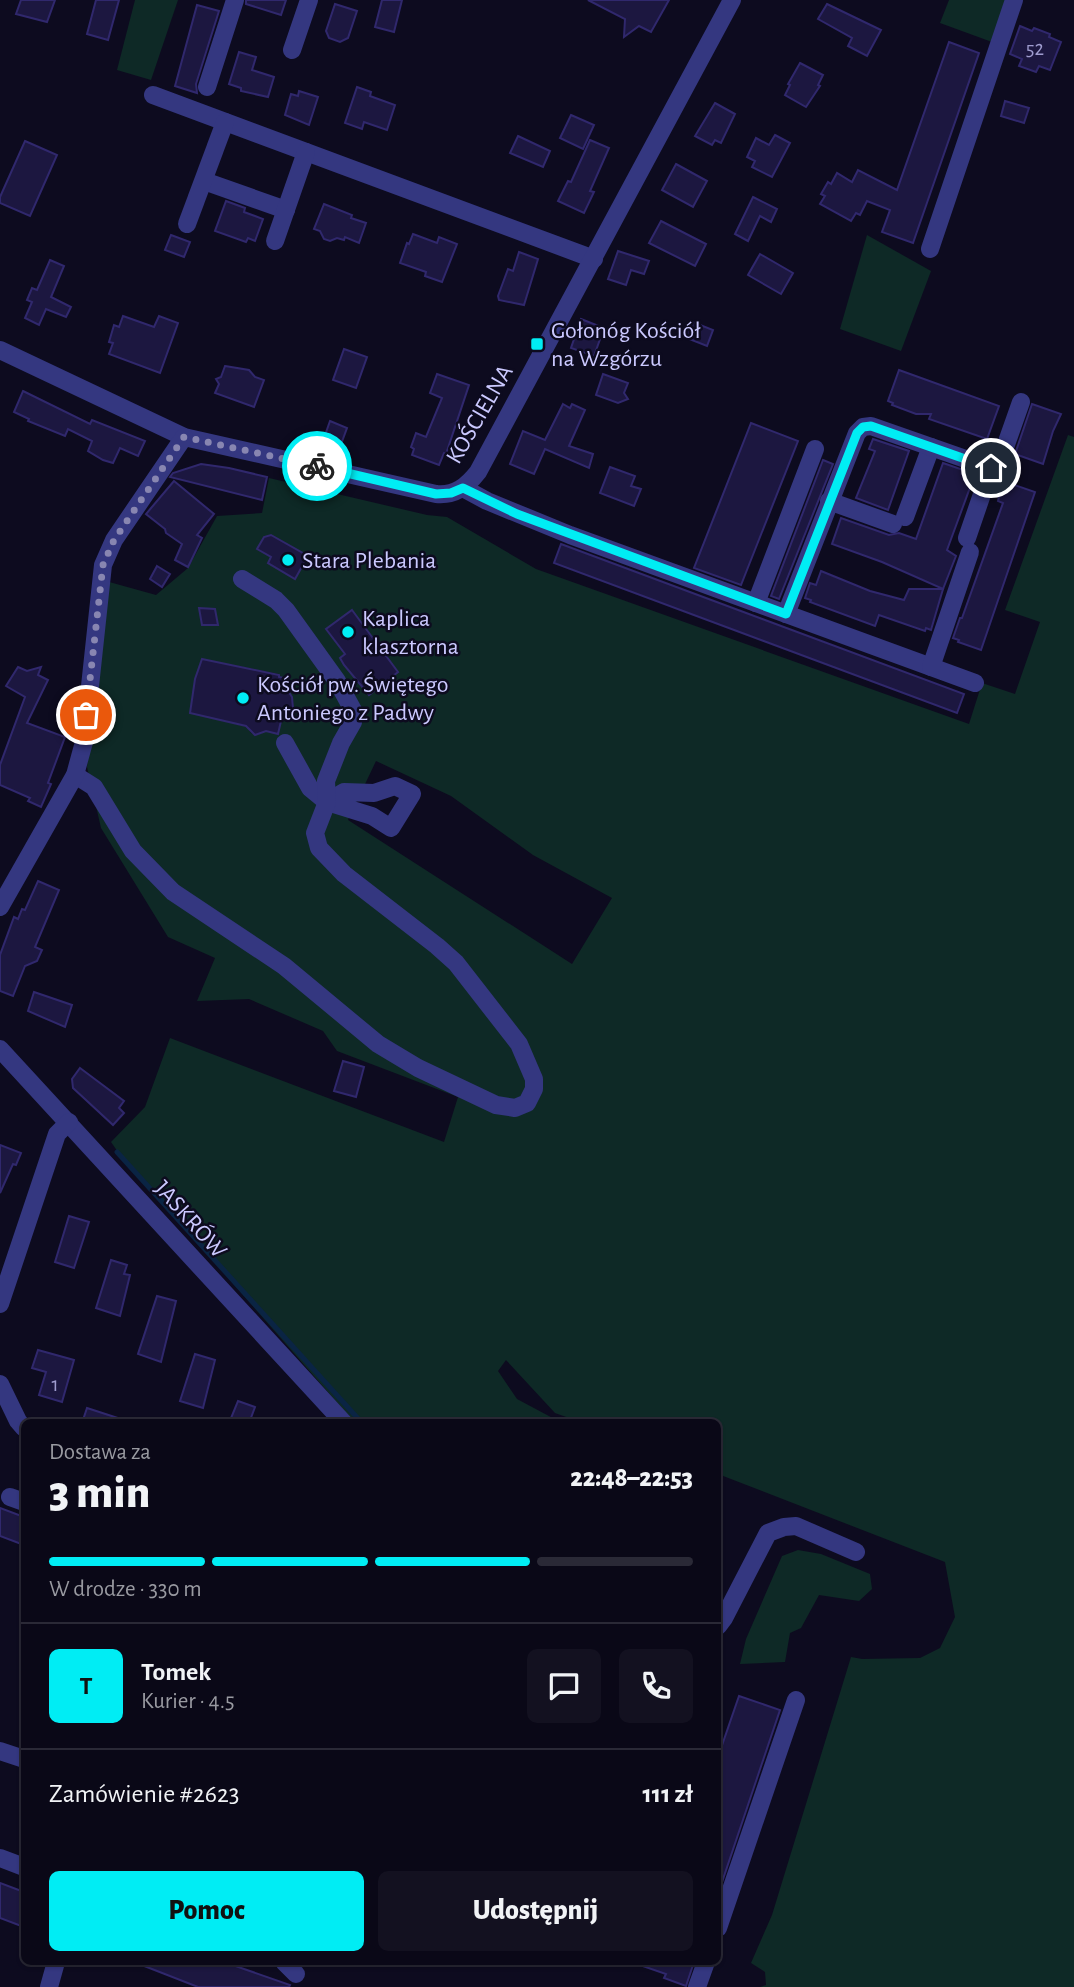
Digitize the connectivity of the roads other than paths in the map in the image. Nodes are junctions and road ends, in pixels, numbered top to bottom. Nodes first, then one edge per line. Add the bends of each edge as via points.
1 (235, 0) edge
2 (309, 0) edge
3 (732, 0) edge
4 (1014, 0) edge
5 (292, 50) dead end
6 (207, 87) dead end
7 (153, 95) dead end
8 (225, 122) junction
9 (306, 152) junction
10 (204, 181) junction
11 (286, 210) junction
12 (187, 224) dead end
13 (275, 240) dead end
14 (930, 248) dead end
15 (594, 258) junction
16 (0, 350) edge
17 (1021, 402) dead end
18 (184, 437) junction
19 (931, 447) junction
20 (815, 450) dead end
21 (991, 468) junction
22 (463, 488) junction
23 (829, 501) junction
24 (242, 579) dead end
25 (756, 603) junction
26 (786, 614) junction
27 (931, 667) junction
28 (975, 682) dead end
29 (285, 743) dead end
30 (75, 775) junction
31 (327, 802) junction
32 (0, 907) edge
33 (0, 1049) edge
34 (69, 1122) junction
35 (0, 1304) edge
36 (0, 1384) edge
37 (340, 1419) edge
38 (21, 1424) edge
39 (856, 1552) dead end
40 (721, 1622) edge
41 (796, 1700) dead end
42 (0, 1751) edge
43 (21, 1758) edge
44 (0, 1858) edge
45 (21, 1866) edge
46 (721, 1919) edge
47 (55, 1965) edge
48 (705, 1965) edge
49 (49, 1987) edge
50 (697, 1987) edge

1 - 6 street
2 - 5 street
3 - 15 street, KOŚCIELNA
4 - 14 street
7 - 8 street
8 - 9 street
8 - 10 street
9 - 11 street
9 - 15 street
10 - 11 street
10 - 12 street
11 - 13 street
15 - 22 street, KOŚCIELNA via 478,472
16 - 18 street, KOŚCIELNA
17 - 21 street via 997,470
18 - 22 street, KOŚCIELNA via 436,494
18 - 30 street via 114,540 103,565 83,742
19 - 21 street
19 - 23 street via 899,521
19 - 23 street via 863,427
20 - 25 street
21 - 27 street
22 - 25 street via 528,518
23 - 26 street
24 - 31 street via 286,610 354,712 326,781
25 - 26 street
26 - 27 street
27 - 28 street
29 - 31 street via 310,788
30 - 31 street via 94,787 133,850 178,897 284,966 396,1055 496,1105 523,1105 534,1089 530,1066 514,1037 456,963 344,874 319,848 316,828
30 - 32 street
33 - 34 street, JASKRÓW
34 - 35 street via 57,1134
34 - 37 street, JASKRÓW
36 - 38 street
39 - 40 street via 796,1526 768,1533
41 - 46 street
42 - 43 street
44 - 45 street
47 - 49 street
48 - 50 street

